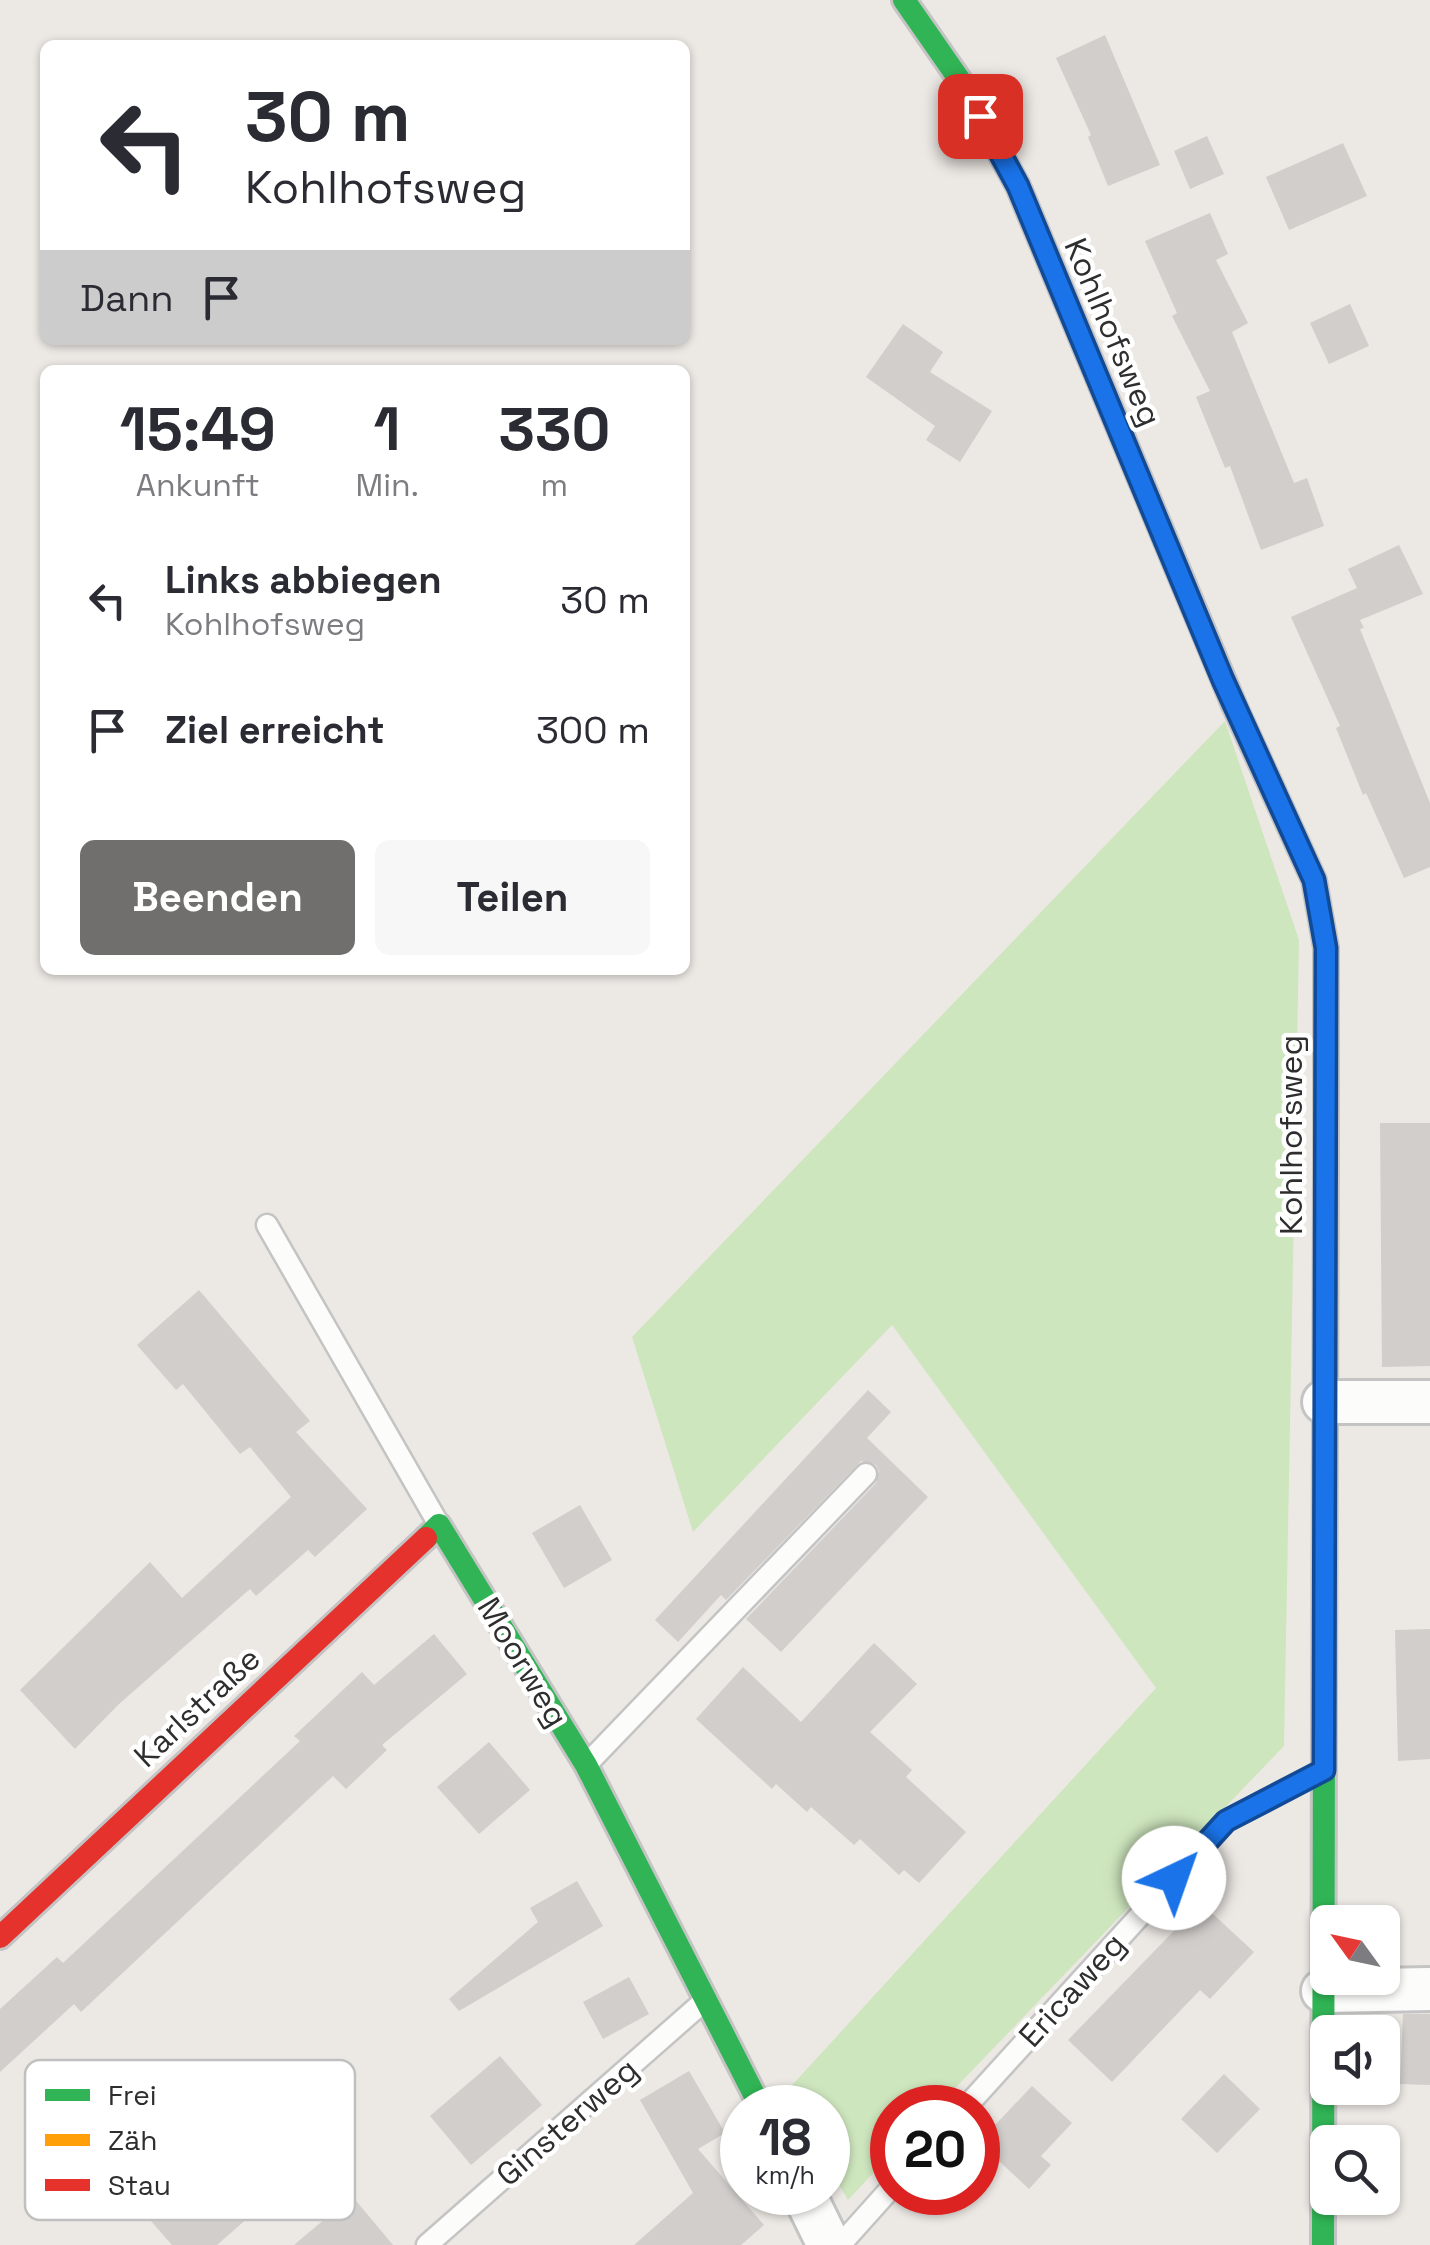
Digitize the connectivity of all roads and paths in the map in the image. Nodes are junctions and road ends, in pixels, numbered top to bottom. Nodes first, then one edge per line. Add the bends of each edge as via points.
1 (904, 0) edge
2 (267, 1225) dead end
3 (1324, 1402) junction
4 (1430, 1402) edge
5 (866, 1474) dead end
6 (439, 1525) junction
7 (586, 1765) junction
8 (1324, 1770) junction
9 (1323, 1905) edge
10 (0, 1937) edge
11 (1430, 1989) edge
12 (1400, 1990) edge
13 (1323, 1995) edge
14 (708, 1998) junction
15 (751, 2085) edge
16 (986, 2085) edge
17 (870, 2212) edge
18 (814, 2215) edge
19 (427, 2245) edge
20 (829, 2245) edge
21 (840, 2245) edge
22 (1323, 2245) edge

1 - 3 street, Kohlhofsweg via 962,82 1018,186 1223,680 1314,880 1326,948
2 - 6 lane, Moorweg
3 - 4 street
3 - 8 street, Kohlhofsweg
5 - 7 lane
6 - 7 street, Moorweg
6 - 10 street, Karlstraße
7 - 14 street, Moorweg
8 - 9 street, Kohlhofsweg
8 - 16 lane, Ericaweg via 1226,1821
11 - 12 street
13 - 22 street, Kohlhofsweg
14 - 15 street, Moorweg
14 - 19 lane, Ginsterweg
17 - 21 lane
18 - 20 street

